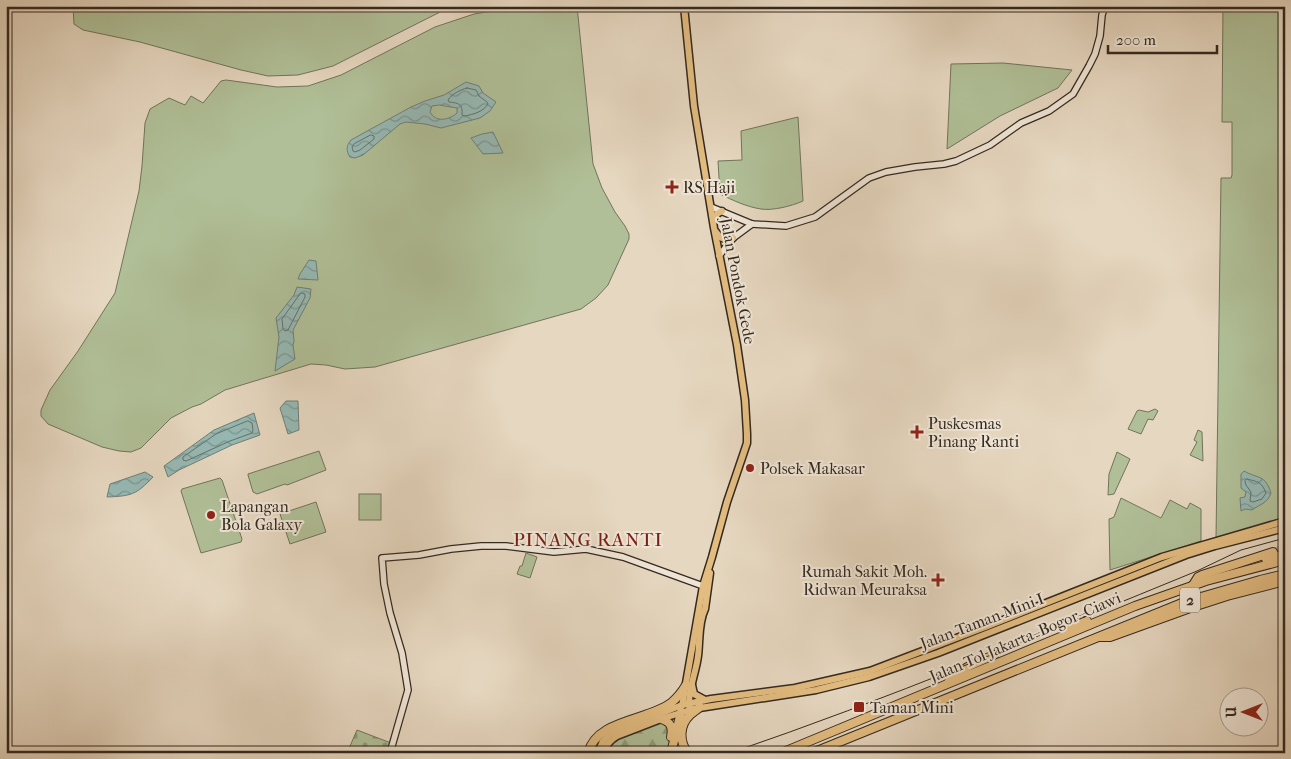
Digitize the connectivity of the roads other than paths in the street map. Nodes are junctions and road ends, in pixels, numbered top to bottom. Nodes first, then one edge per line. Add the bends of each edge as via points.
1 (684, 6) edge
2 (1105, 6) edge
3 (711, 207) junction
4 (722, 211) junction
5 (752, 224) junction
6 (714, 227) junction
7 (733, 238) junction
8 (720, 256) junction
9 (1285, 521) edge
10 (1285, 528) edge
11 (1284, 551) tunnel mouth
12 (1273, 552) tunnel mouth
13 (1285, 560) edge
14 (1232, 565) junction
15 (1285, 574) edge
16 (1285, 581) edge
17 (1193, 585) junction
18 (706, 586) junction
19 (1094, 622) junction
20 (1068, 626) dead end
21 (1099, 637) junction
22 (994, 656) dead end
23 (689, 685) junction
24 (946, 685) junction
25 (705, 700) junction
26 (685, 708) junction
27 (700, 708) junction
28 (661, 719) junction
29 (390, 750) edge
30 (781, 752) edge
31 (588, 753) edge
32 (598, 753) edge
33 (603, 753) edge
34 (666, 753) edge
35 (671, 753) edge
36 (688, 753) edge
37 (812, 753) edge

1 - 3 main road, Jalan Pondok Gede via 694,106
2 - 5 street via 1096,54 1090,66 1072,94 1049,111 1021,123 990,145 956,161 886,172 869,178 816,217 786,226
3 - 4 street
3 - 6 main road, Jalan Pondok Gede
4 - 5 street
4 - 6 main road via 715,216
5 - 7 street
6 - 7 main road via 722,238
6 - 8 main road, Jalan Pondok Gede
7 - 8 street
8 - 18 main road, Jalan Pondok Gede via 739,358 747,443 727,502
9 - 25 main road, Jalan Taman Mini I via 1162,557 870,670 795,688
10 - 27 main road, Jalan Taman Mini I via 1186,555 934,654 864,678 816,690
11 - 14 highway via 1243,565
12 - 14 highway
13 - 17 highway, Jalan Tol Jakarta–Bogor–Ciawi / 2
14 - 17 highway via 1202,575
15 - 21 highway, Jalan Tol Jakarta–Bogor–Ciawi / 2 via 1187,601
16 - 21 highway via 1192,607 1110,637
17 - 19 highway, Jalan Tol Jakarta–Bogor–Ciawi / 2
18 - 23 main road, Jalan Pondok Gede
18 - 23 main road, Jalan Pondok Gede via 698,654
18 - 29 street via 586,549 554,552 481,546 382,558 384,584 408,690
19 - 20 highway via 1083,621
19 - 24 highway, Jalan Tol Jakarta–Bogor–Ciawi / 2
21 - 37 highway, Jalan Tol Jakarta–Bogor–Ciawi / 2
22 - 24 highway via 962,670
23 - 25 main road via 694,694
23 - 26 main road, Jalan Pondok Gede
23 - 31 highway via 667,705 606,730 593,740
24 - 30 highway, Jalan Tol Jakarta–Bogor–Ciawi / 2
25 - 26 main road, Jalan Taman Mini I
26 - 27 main road, Jalan Taman Mini I
26 - 28 main road
26 - 32 main road via 610,734 602,741
26 - 35 highway
27 - 36 highway via 689,715 683,726 682,739
28 - 33 main road via 612,739
28 - 34 highway via 670,723 672,728

